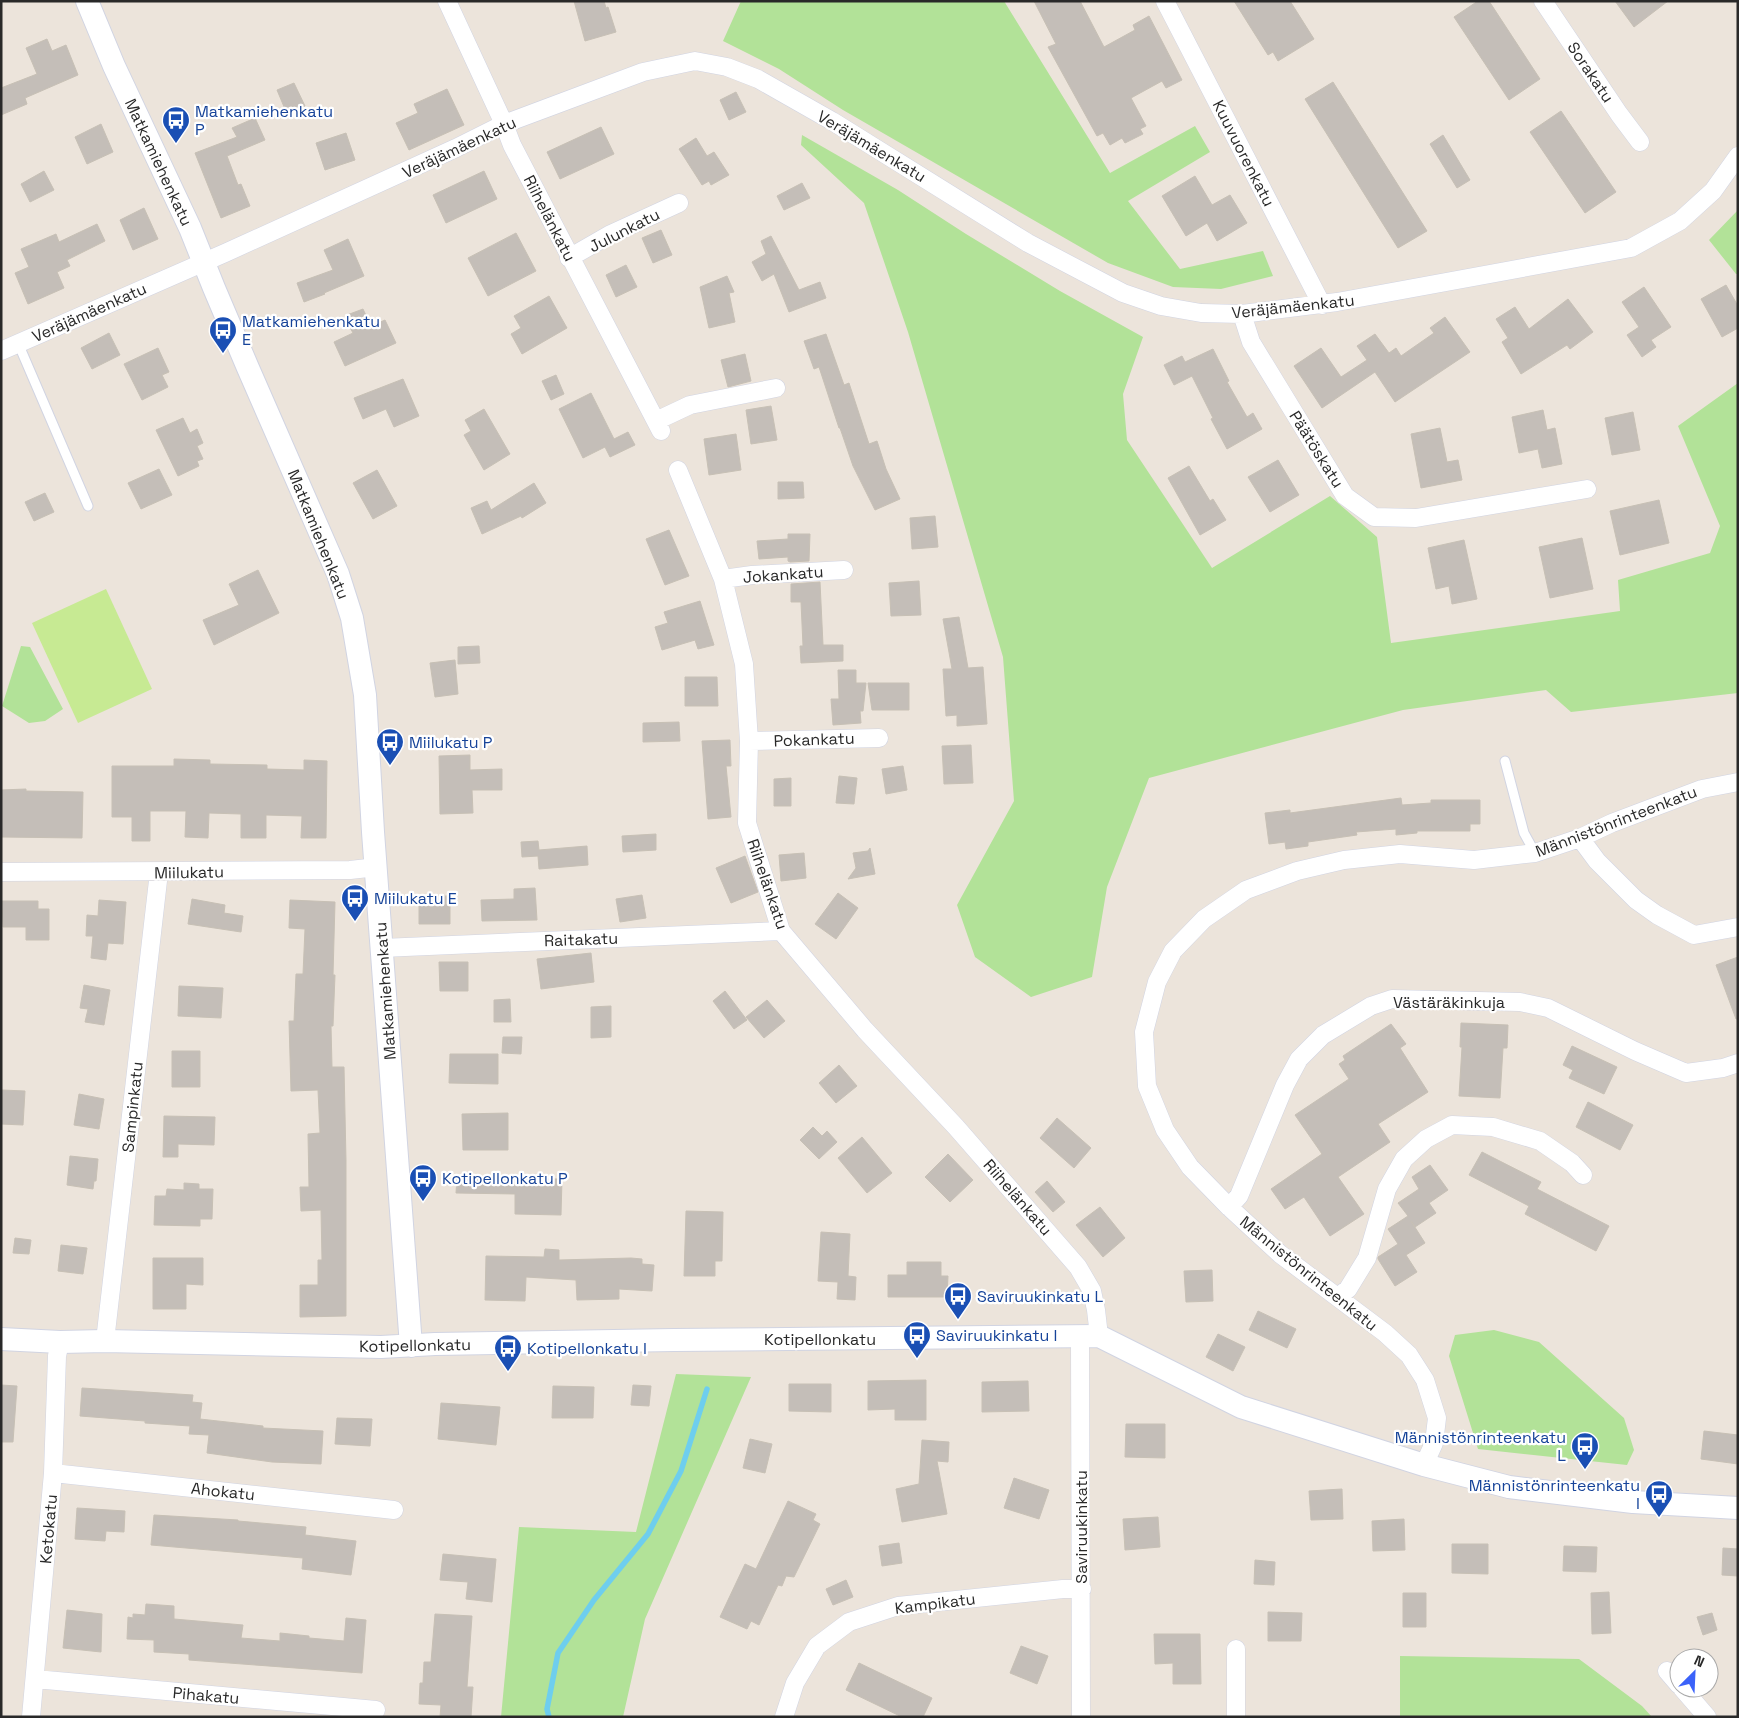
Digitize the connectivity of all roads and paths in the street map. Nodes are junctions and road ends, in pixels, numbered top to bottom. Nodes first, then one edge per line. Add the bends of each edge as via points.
1 (87, 1) edge
2 (447, 1) edge
3 (1165, 1) edge
4 (1544, 1) edge
5 (504, 124) junction
6 (1640, 142) dead end
7 (1738, 156) edge
8 (679, 203) dead end
9 (570, 258) junction
10 (204, 261) junction
11 (1322, 304) junction
12 (1242, 314) junction
13 (18, 344) junction
14 (1, 351) edge
15 (776, 388) dead end
16 (678, 470) dead end
17 (1587, 489) dead end
18 (88, 506) dead end
19 (844, 570) dead end
20 (723, 579) junction
21 (879, 738) dead end
22 (749, 741) junction
23 (1505, 761) dead end
24 (1738, 782) edge
25 (1580, 838) junction
26 (1535, 853) junction
27 (377, 867) junction
28 (1, 872) edge
29 (159, 872) junction
30 (1738, 927) edge
31 (781, 930) junction
32 (382, 948) junction
33 (1738, 1063) edge
34 (1583, 1175) dead end
35 (1228, 1207) junction
36 (1338, 1298) junction
37 (1090, 1337) junction
38 (1, 1339) edge
39 (105, 1341) junction
40 (60, 1342) junction
41 (411, 1346) junction
42 (1424, 1465) junction
43 (53, 1473) junction
44 (1738, 1508) edge
45 (394, 1510) dead end
46 (1082, 1589) junction
47 (1236, 1649) dead end
48 (1667, 1671) dead end
49 (1669, 1673) edge
50 (35, 1679) junction
51 (1691, 1698) edge
52 (376, 1710) dead end
53 (31, 1717) edge
54 (784, 1717) edge
55 (1081, 1717) edge
56 (1236, 1717) edge
57 (1707, 1717) edge

1 - 10 street, Matkamiehenkatu
2 - 5 street, Riihelänkatu
3 - 11 street, Kuuvuorenkatu
4 - 6 street, Sorakatu
5 - 9 street, Riihelänkatu
5 - 10 street, Veräjämäenkatu
5 - 12 street, Veräjämäenkatu via 643,72 695,61 727,67 758,79 832,121 1028,243 1123,293 1161,306 1201,313
7 - 11 street, Veräjämäenkatu via 1713,191 1680,221 1632,248
8 - 9 street, Julunkatu
9 - 15 street, Riihelänkatu via 658,426 690,405
10 - 13 street, Veräjämäenkatu
10 - 27 street, Matkamiehenkatu via 338,574 352,618 365,695
11 - 12 street, Veräjämäenkatu
12 - 17 street, Päätöskatu via 1251,342 1345,496 1374,517 1416,518
13 - 14 street, Veräjämäenkatu
13 - 18 lane
16 - 20 street, Riihelänkatu
19 - 20 street, Jokankatu
20 - 22 street, Riihelänkatu via 744,664
21 - 22 street, Pokankatu
22 - 31 street, Riihelänkatu via 747,823
23 - 26 lane via 1524,834
24 - 25 street, Männistönrinteenkatu via 1702,789
25 - 26 street, Männistönrinteenkatu
25 - 30 street via 1597,861 1636,900 1657,915 1694,935
26 - 35 street, Männistönrinteenkatu via 1474,860 1400,854 1344,860 1296,871 1246,890 1204,919 1173,951 1157,982 1144,1032 1147,1086 1165,1130 1190,1167
27 - 29 street, Miilukatu
27 - 32 street, Matkamiehenkatu
28 - 29 street, Miilukatu
29 - 39 street, Sampinkatu
31 - 32 street, Raitakatu
31 - 37 street, Riihelänkatu via 865,1030 956,1127 1078,1267 1092,1291 1096,1310
32 - 41 street, Matkamiehenkatu
33 - 35 street, Västäräkinkuja via 1686,1073 1635,1052 1548,1008 1520,1002 1392,999 1370,1006 1323,1035 1299,1059 1239,1196
34 - 36 street via 1572,1163 1540,1142 1492,1127 1452,1125 1426,1139 1404,1159 1387,1189 1367,1258 1348,1289
35 - 36 street, Männistönrinteenkatu via 1280,1254
36 - 42 street, Männistönrinteenkatu via 1409,1355 1425,1380 1436,1418 1434,1443
37 - 41 street, Kotipellonkatu
37 - 42 street via 1241,1407
37 - 46 street, Saviruukinkatu
38 - 40 street, Kotipellonkatu
39 - 40 street, Kotipellonkatu
39 - 41 street, Kotipellonkatu
40 - 43 street, Ketokatu
42 - 44 street via 1509,1487 1633,1502
43 - 45 street, Ahokatu
43 - 50 street, Ketokatu
46 - 54 street, Kampikatu via 898,1606 850,1622 817,1646 795,1683
46 - 55 street, Saviruukinkatu
47 - 56 street
48 - 49 street
50 - 52 street, Pihakatu
50 - 53 street, Ketokatu
51 - 57 street

